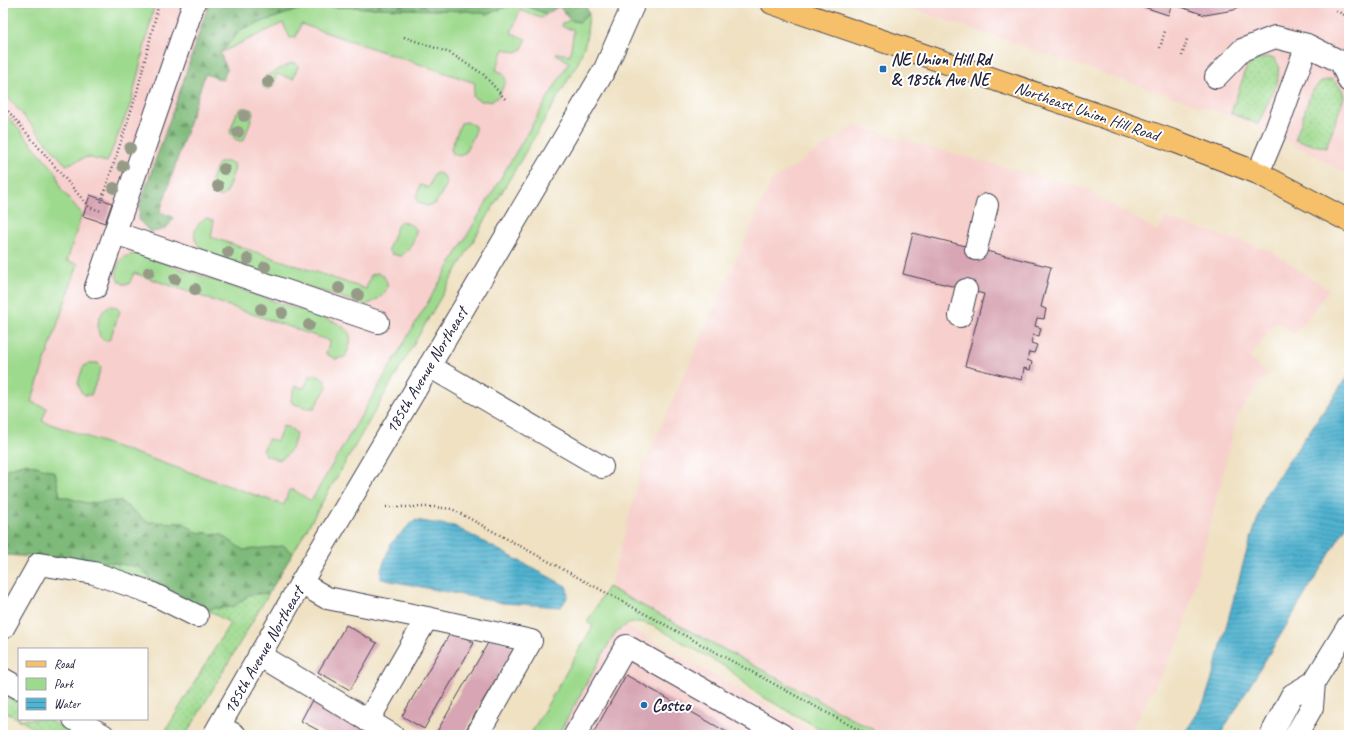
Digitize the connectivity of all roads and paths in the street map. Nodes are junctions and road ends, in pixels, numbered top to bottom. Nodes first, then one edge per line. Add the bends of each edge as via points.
1 (159, 3) edge
2 (194, 3) edge
3 (634, 3) edge
4 (772, 3) edge
5 (1336, 11) dead end
6 (1349, 17) edge
7 (1165, 32) dead end
8 (404, 37) dead end
9 (1187, 39) dead end
10 (1307, 45) junction
11 (1160, 48) dead end
12 (1182, 56) dead end
13 (1216, 77) dead end
14 (1349, 81) edge
15 (506, 100) dead end
16 (3, 105) edge
17 (1258, 173) junction
18 (987, 205) dead end
19 (89, 207) dead end
20 (96, 218) dead end
21 (1349, 221) edge
22 (115, 233) junction
23 (976, 248) dead end
24 (96, 287) dead end
25 (966, 290) dead end
26 (960, 316) dead end
27 (378, 322) dead end
28 (428, 366) junction
29 (602, 466) dead end
30 (386, 507) dead end
31 (301, 584) junction
32 (197, 616) dead end
33 (427, 618) junction
34 (1349, 625) edge
35 (3, 628) edge
36 (259, 655) junction
37 (3, 679) edge
38 (1314, 682) junction
39 (18, 687) edge
40 (76, 720) edge
41 (368, 721) junction
42 (222, 732) edge
43 (103, 735) edge
44 (392, 735) edge
45 (477, 735) edge
46 (575, 735) edge
47 (782, 735) edge
48 (868, 735) edge
49 (1271, 735) edge
50 (1296, 735) edge

1 - 20 path via 136,96
2 - 22 street
3 - 28 street, 185th Avenue Northeast via 605,69
4 - 17 main road, Northeast Union Hill Road via 1174,141
5 - 6 path
7 - 11 path
8 - 15 path via 450,54 483,74
9 - 12 path
10 - 13 street via 1275,37 1242,50
10 - 14 street via 1341,62
10 - 17 street
16 - 19 path
17 - 21 main road, Northeast Union Hill Road
18 - 23 street
22 - 24 street
22 - 27 street
25 - 26 street
28 - 29 street
28 - 31 street, 185th Avenue Northeast
30 - 48 path via 434,506 452,510
31 - 33 street via 327,598
31 - 36 street, 185th Avenue Northeast
32 - 35 street via 149,592 94,573 39,564
33 - 41 street
33 - 45 street via 531,641
34 - 38 street
36 - 41 street
36 - 42 street, 185th Avenue Northeast
37 - 39 street
38 - 49 street via 1292,695
38 - 50 street via 1312,707
40 - 43 street
41 - 44 street
46 - 47 street via 626,646

